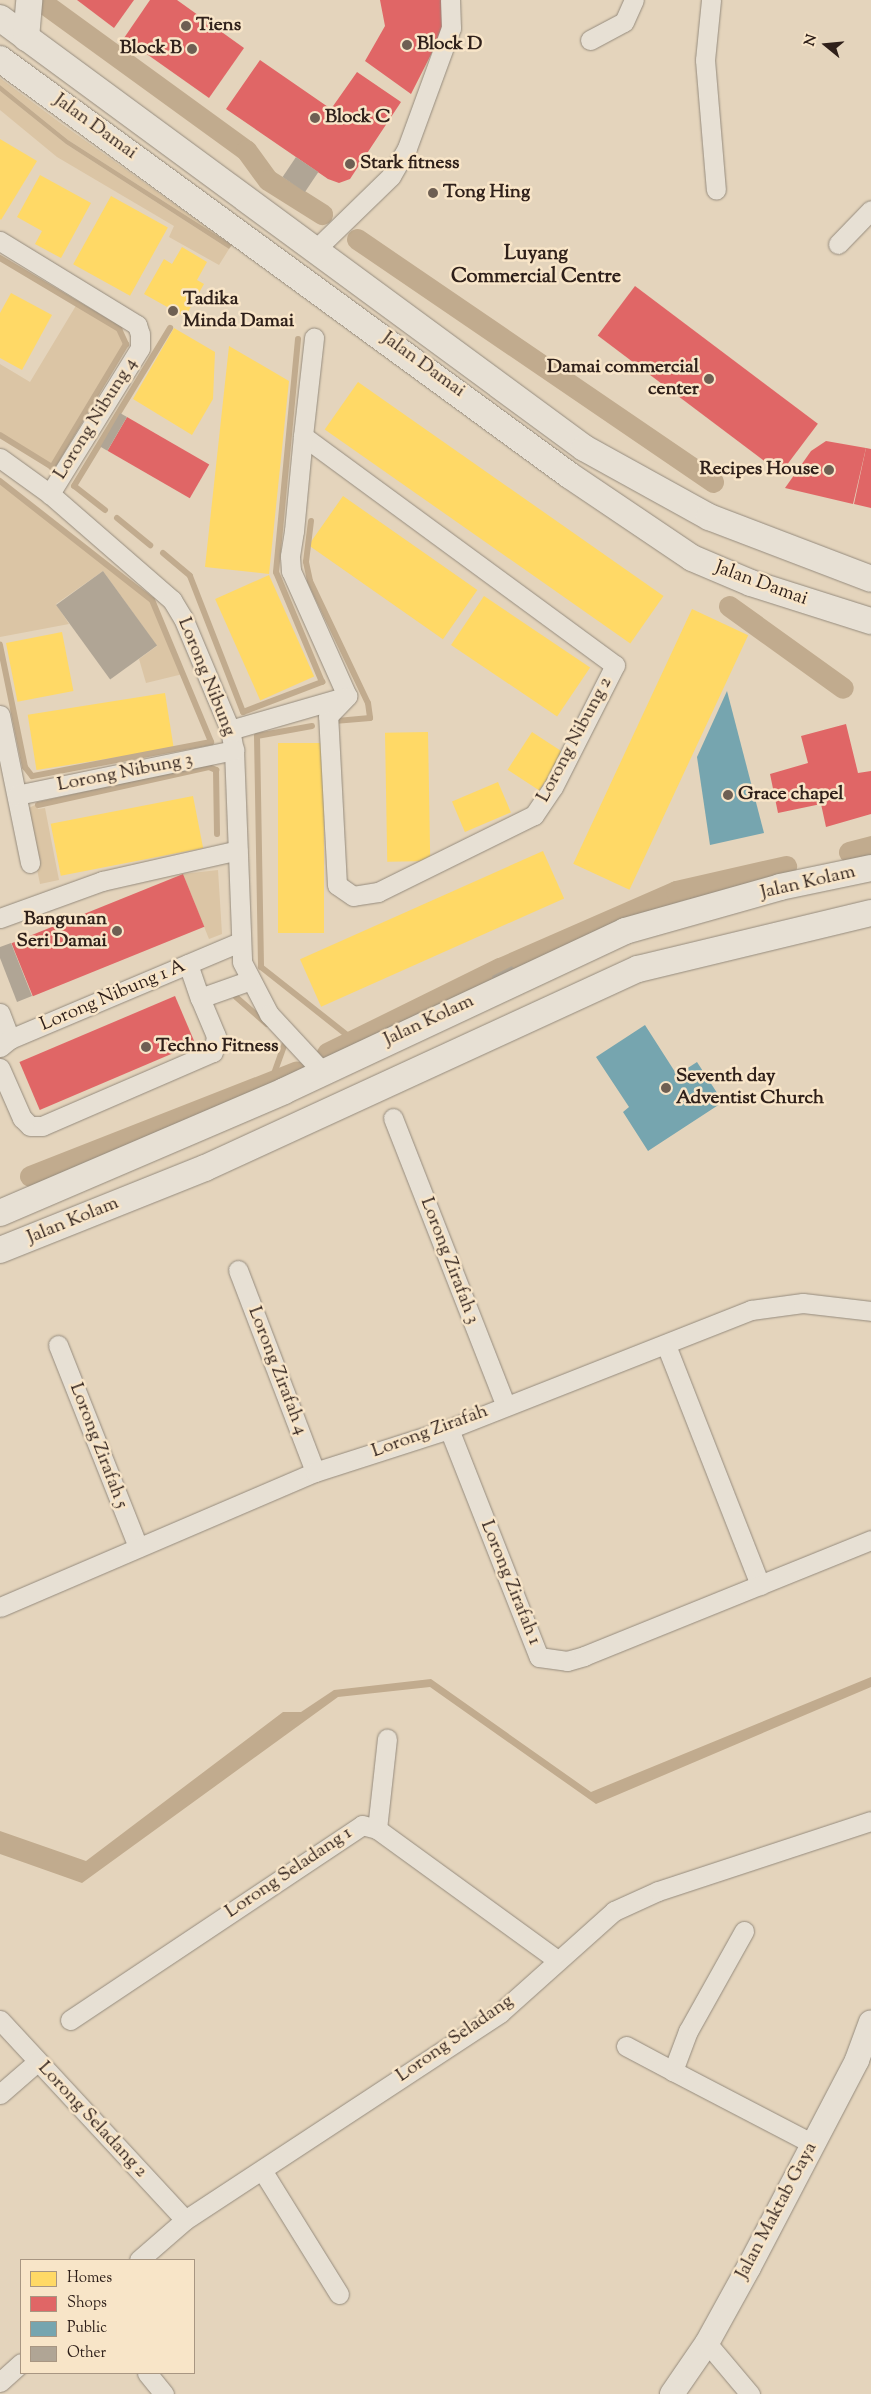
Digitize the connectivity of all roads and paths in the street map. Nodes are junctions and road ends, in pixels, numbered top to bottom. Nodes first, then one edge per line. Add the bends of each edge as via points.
1 (29, 0) edge
2 (450, 0) edge
3 (634, 0) edge
4 (711, 0) edge
5 (0, 18) edge
6 (26, 38) junction
7 (590, 40) dead end
8 (0, 59) edge
9 (716, 190) dead end
10 (871, 210) edge
11 (0, 241) edge
12 (838, 244) dead end
13 (315, 250) junction
14 (344, 308) junction
15 (314, 338) dead end
16 (303, 436) junction
17 (0, 458) edge
18 (50, 494) junction
19 (871, 579) edge
20 (871, 621) edge
21 (344, 698) junction
22 (0, 715) edge
23 (230, 730) junction
24 (234, 750) junction
25 (16, 795) junction
26 (238, 850) junction
27 (30, 864) dead end
28 (871, 868) edge
29 (871, 913) edge
30 (0, 918) edge
31 (240, 942) junction
32 (188, 964) junction
33 (248, 981) junction
34 (200, 998) junction
35 (0, 1013) edge
36 (5, 1043) edge
37 (0, 1068) edge
38 (322, 1071) junction
39 (391, 1085) junction
40 (394, 1118) dead end
41 (0, 1213) edge
42 (0, 1250) edge
43 (238, 1270) dead end
44 (871, 1311) edge
45 (58, 1344) dead end
46 (666, 1345) junction
47 (505, 1404) junction
48 (449, 1429) junction
49 (315, 1472) junction
50 (871, 1540) edge
51 (138, 1547) junction
52 (760, 1585) junction
53 (0, 1607) edge
54 (387, 1738) dead end
55 (871, 1821) edge
56 (377, 1829) junction
57 (744, 1931) dead end
58 (556, 1959) junction
59 (0, 2020) edge
60 (70, 2020) dead end
61 (871, 2022) edge
62 (626, 2046) dead end
63 (864, 2061) edge
64 (37, 2062) junction
65 (674, 2071) junction
66 (0, 2094) edge
67 (813, 2144) junction
68 (262, 2170) junction
69 (185, 2220) junction
70 (140, 2259) edge
71 (339, 2294) dead end
72 (707, 2343) junction
73 (20, 2364) edge
74 (148, 2374) edge
75 (0, 2382) edge
76 (164, 2394) edge
77 (672, 2394) edge
78 (750, 2394) edge

1 - 6 main road
2 - 13 street via 451,28 431,88 391,176
3 - 7 street via 624,22
4 - 9 street via 705,60
5 - 6 main road, Jalan Damai
6 - 13 main road, Jalan Damai
8 - 14 main road, Jalan Damai
10 - 12 street
11 - 18 street, Lorong Nibung 4 via 137,325 140,334 140,348
13 - 14 main road via 311,270
13 - 19 main road, Jalan Damai via 536,414 647,486 754,537
14 - 20 main road, Jalan Damai via 570,475 692,558 751,583
15 - 16 street
16 - 21 street via 291,572
16 - 21 street, Lorong Nibung 2 via 615,665 554,786 534,815 378,892 353,896 337,885 328,716
17 - 18 street, Lorong Nibung
18 - 23 street, Lorong Nibung via 172,600
21 - 23 street
22 - 25 street
23 - 24 street, Lorong Nibung
24 - 25 street, Lorong Nibung 3
24 - 26 street, Lorong Nibung
25 - 27 street
26 - 30 street via 102,881
26 - 31 street, Lorong Nibung
28 - 38 main road, Jalan Kolam via 780,887 625,931
29 - 39 main road, Jalan Kolam via 638,969
31 - 32 street, Lorong Nibung 1 A
31 - 33 street, Lorong Nibung
32 - 34 street
32 - 36 street, Lorong Nibung 1 A
33 - 34 street
33 - 38 street, Lorong Nibung via 269,1014
34 - 37 street via 216,1036 213,1052 42,1126 30,1126 22,1118
35 - 36 street, Lorong Nibung 1 A
38 - 39 main road via 359,1086
38 - 41 main road, Jalan Kolam
39 - 42 main road, Jalan Kolam via 205,1168
40 - 47 street, Lorong Zirafah 3
43 - 49 street, Lorong Zirafah 4
44 - 46 street, Lorong Zirafah via 803,1302 750,1310
45 - 51 street, Lorong Zirafah 5
46 - 47 street, Lorong Zirafah
46 - 52 street
47 - 48 street, Lorong Zirafah
48 - 49 street, Lorong Zirafah
48 - 52 street, Lorong Zirafah 1 via 539,1657 567,1661 584,1656
49 - 51 street, Lorong Zirafah
50 - 52 street, Lorong Zirafah 1
51 - 53 street, Lorong Zirafah
54 - 56 street
55 - 58 street, Lorong Seladang via 658,1891 614,1911
56 - 58 street, Lorong Seladang 1
56 - 60 street, Lorong Seladang 1 via 362,1825
57 - 65 street via 688,2031
58 - 68 street, Lorong Seladang via 500,2012
59 - 64 street, Lorong Seladang 2
61 - 63 street, Jalan Maktab Gaya
62 - 65 street
63 - 67 street, Jalan Maktab Gaya
64 - 66 street
64 - 69 street, Lorong Seladang 2
65 - 67 street
67 - 72 street, Jalan Maktab Gaya
68 - 69 street, Lorong Seladang
68 - 71 street
69 - 70 street, Lorong Seladang
72 - 77 street, Jalan Maktab Gaya
72 - 78 street
73 - 75 street
74 - 76 street

